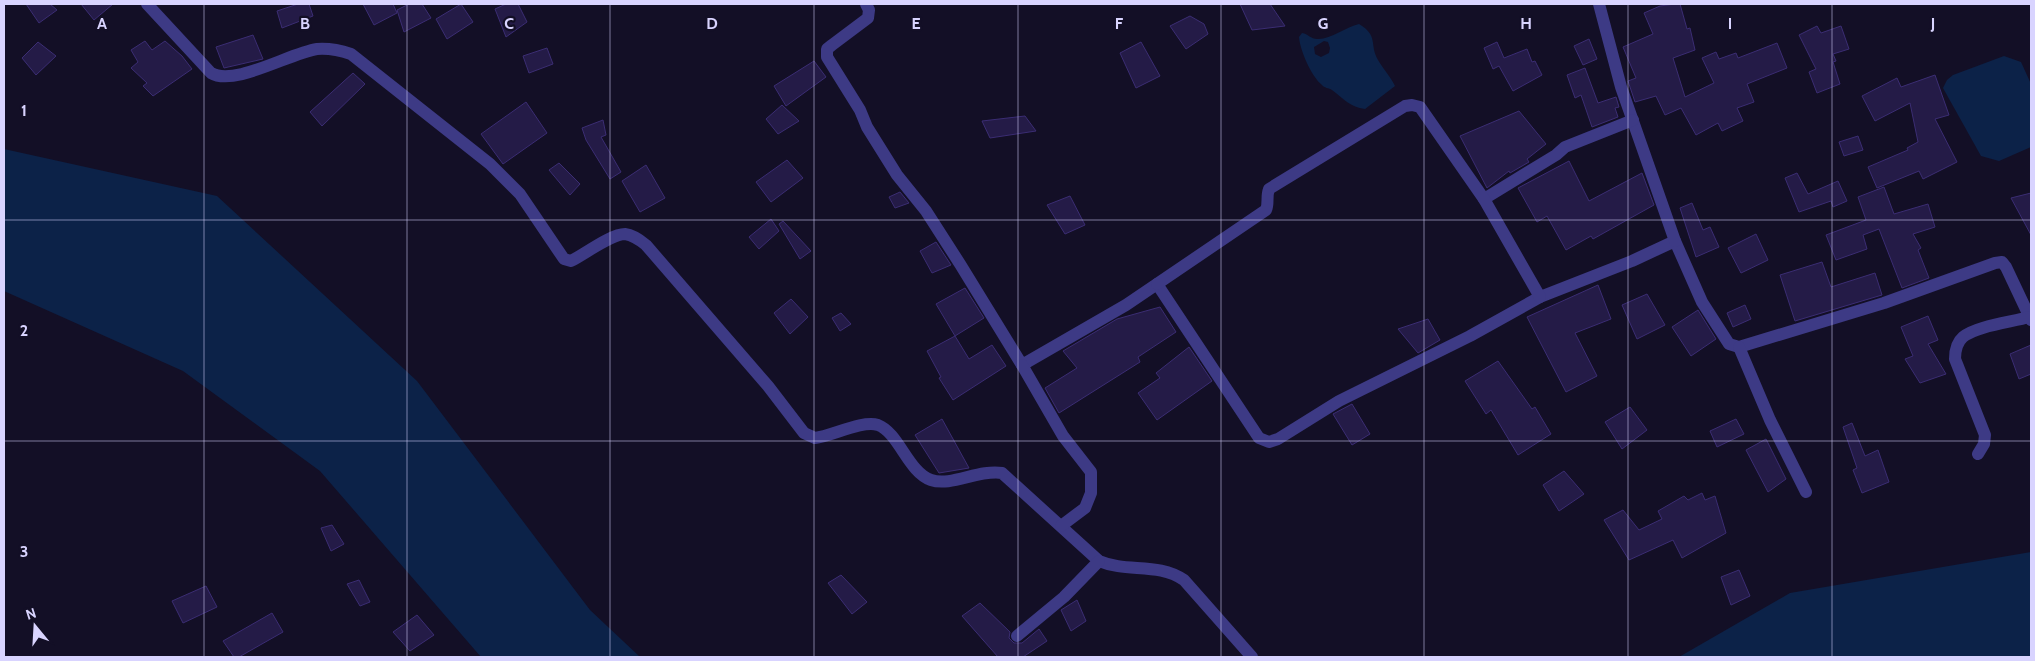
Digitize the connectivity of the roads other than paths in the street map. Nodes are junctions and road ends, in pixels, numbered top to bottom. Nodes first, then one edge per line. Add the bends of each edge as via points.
1 (147, 4) edge
2 (866, 4) edge
3 (1599, 4) edge
4 (1633, 120) junction
5 (1484, 199) junction
6 (1675, 241) junction
7 (1157, 284) junction
8 (1540, 297) junction
9 (2030, 319) edge
10 (1739, 347) junction
11 (1022, 365) junction
12 (1978, 454) dead end
13 (1806, 492) dead end
14 (1061, 526) junction
15 (1099, 562) junction
16 (1017, 636) dead end
17 (1252, 657) edge

1 - 14 street via 217,77 236,76 316,50 333,48 351,54 490,164 520,194 564,259 571,261 616,236 626,234 646,245 768,386 804,433 815,438 826,437 859,426 878,425 922,476 943,481 1002,473
2 - 11 street via 868,18 827,49 827,57 897,175 926,211
3 - 4 street
4 - 5 street via 1565,147 1556,156
4 - 6 street
5 - 7 street via 1420,107 1405,106 1269,189 1266,210
5 - 8 street
6 - 8 street
6 - 10 street via 1702,302 1729,344
7 - 8 street via 1243,416 1259,438 1269,442 1339,401
7 - 11 street
9 - 10 street via 2006,267 2002,262 1995,262 1884,303
9 - 12 street via 1975,331 1962,337 1956,347 1955,359 1985,435
10 - 13 street
11 - 14 street via 1063,436 1091,472 1091,493 1085,508
14 - 15 street
15 - 16 street via 1064,597
15 - 17 street via 1173,573 1198,595

